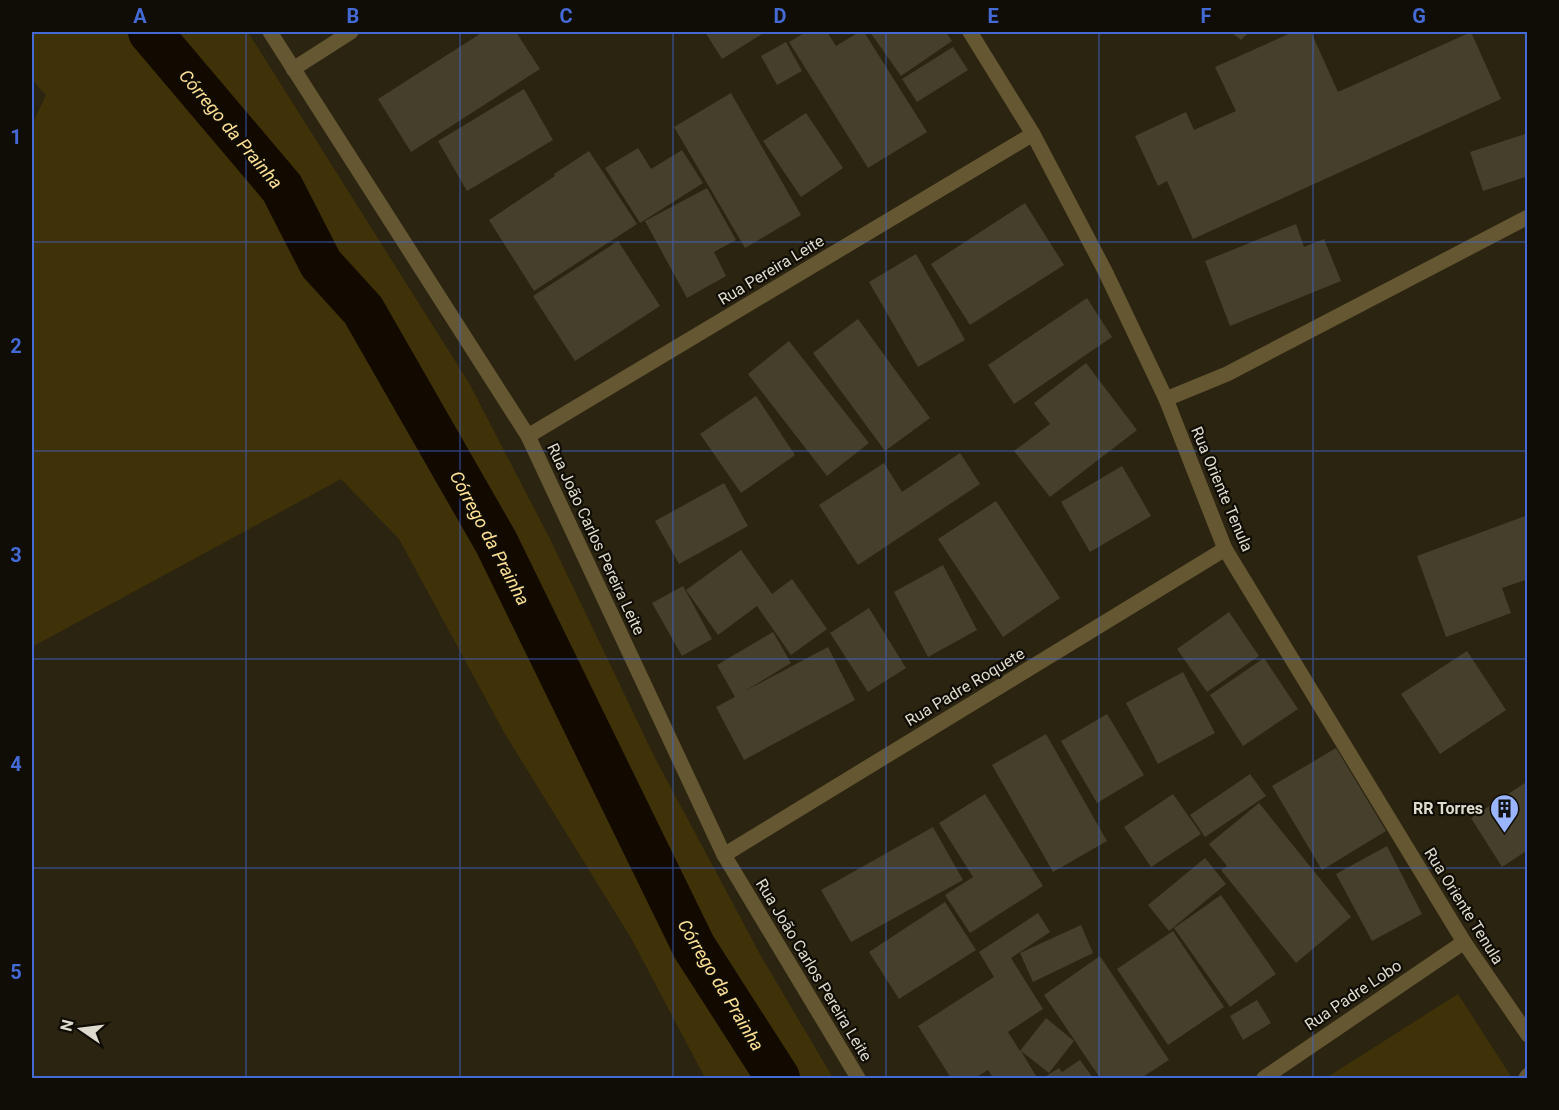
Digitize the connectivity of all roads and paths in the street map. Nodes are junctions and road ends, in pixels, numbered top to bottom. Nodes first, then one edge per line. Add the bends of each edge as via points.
1 (270, 32) edge
2 (351, 32) edge
3 (970, 32) edge
4 (293, 69) junction
5 (1033, 134) junction
6 (1527, 216) edge
7 (1166, 399) junction
8 (528, 436) junction
9 (1226, 549) junction
10 (724, 855) junction
11 (1464, 942) junction
12 (1527, 1035) edge
13 (858, 1078) edge
14 (1263, 1078) edge

1 - 4 street, Rua João Carlos Pereira Leite
2 - 4 street
3 - 5 street, Rua Oriente Tenula
4 - 8 street, Rua João Carlos Pereira Leite
5 - 7 street, Rua Oriente Tenula
5 - 8 street, Rua Pereira Leite
6 - 7 street via 1227,374
7 - 9 street, Rua Oriente Tenula
8 - 10 street, Rua João Carlos Pereira Leite
9 - 10 street, Rua Padre Roquete
9 - 11 street, Rua Oriente Tenula
10 - 13 street, Rua João Carlos Pereira Leite
11 - 12 street, Rua Oriente Tenula
11 - 14 street, Rua Padre Lobo

